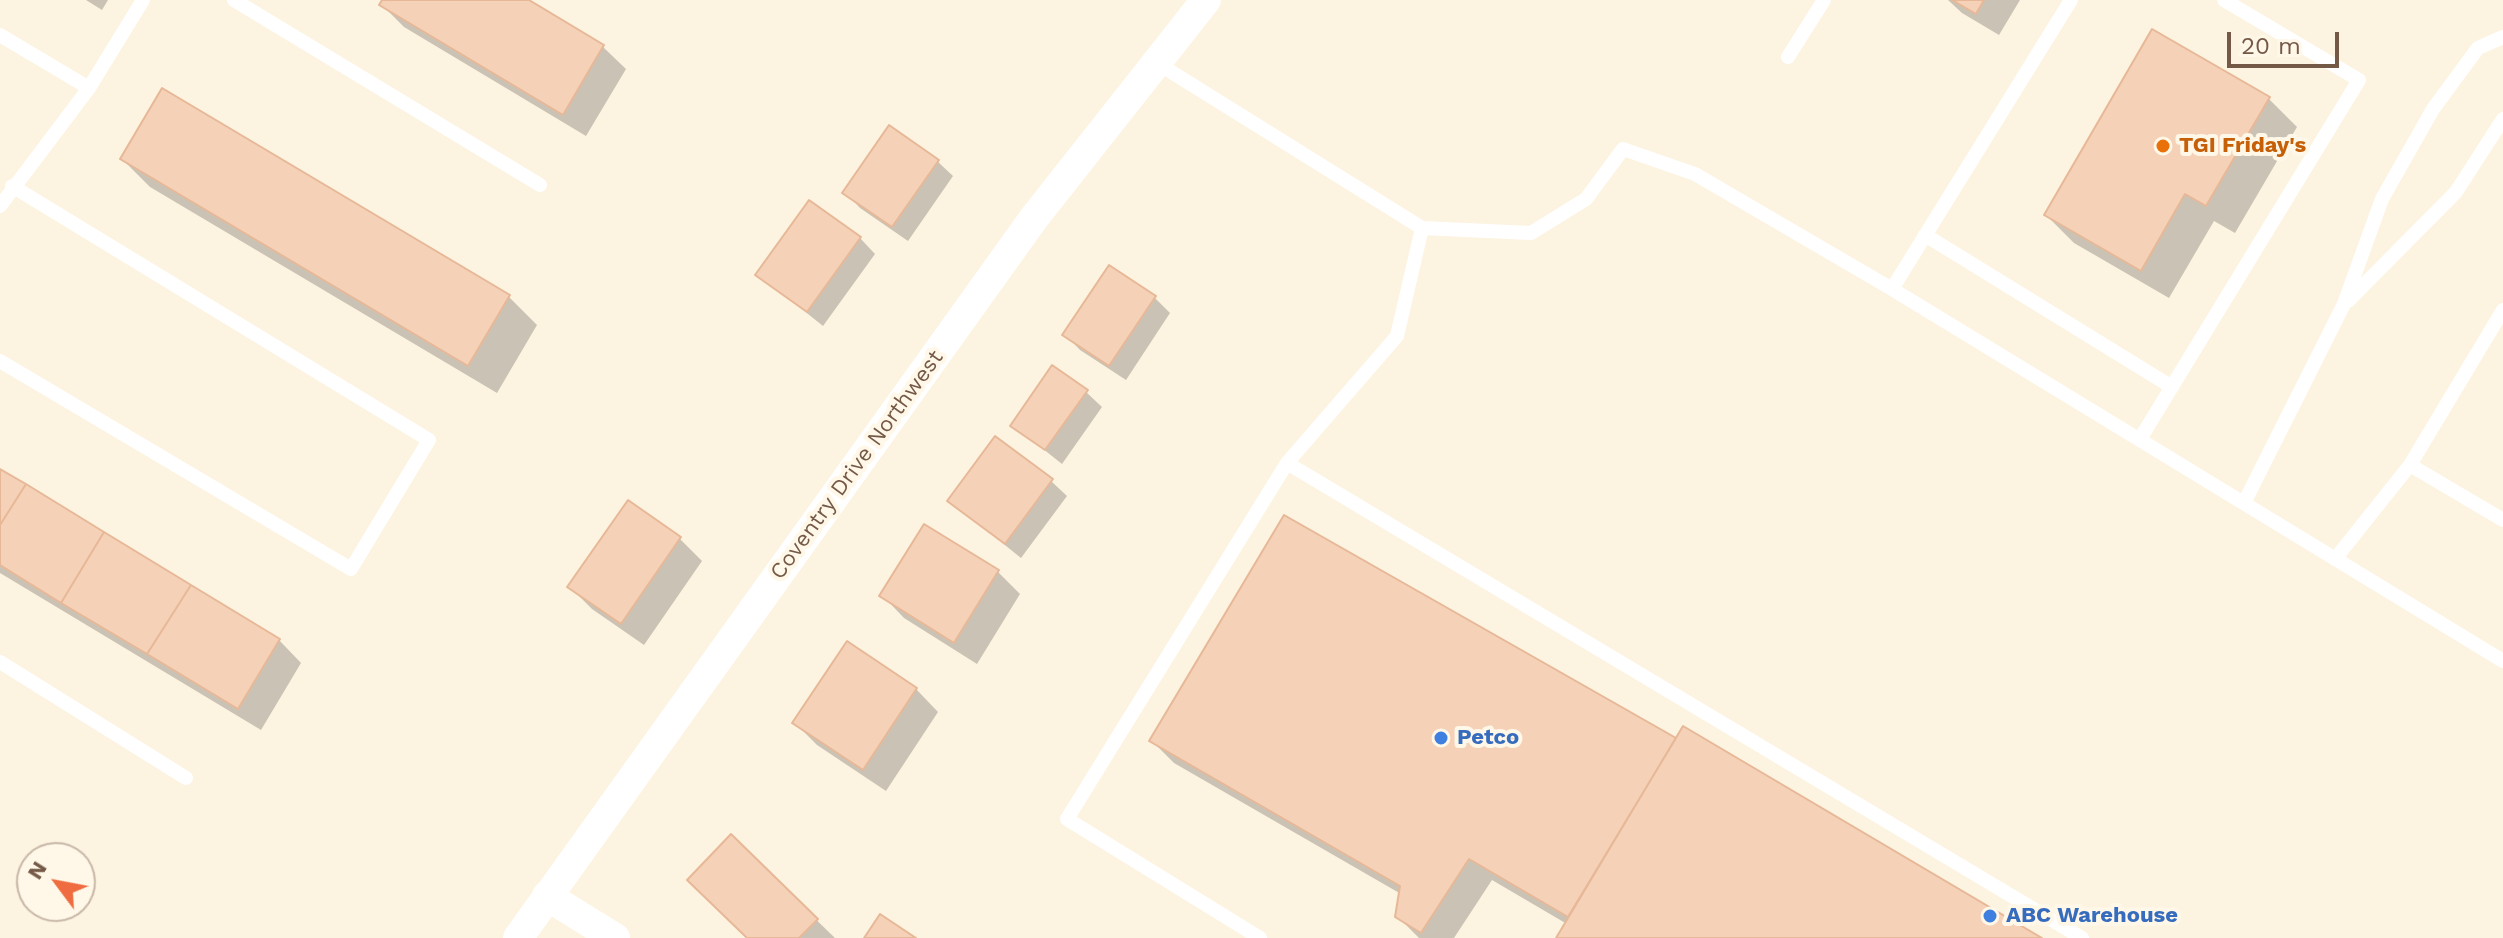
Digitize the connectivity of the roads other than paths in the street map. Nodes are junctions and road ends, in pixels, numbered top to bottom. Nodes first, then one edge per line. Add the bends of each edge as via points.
1 (143, 0) edge
2 (234, 0) edge
3 (1206, 0) edge
4 (1824, 0) edge
5 (2071, 0) edge
6 (2224, 0) edge
7 (0, 35) edge
8 (2503, 37) edge
9 (1788, 57) dead end
10 (1157, 63) junction
11 (89, 88) junction
12 (2503, 119) edge
13 (540, 185) dead end
14 (12, 186) junction
15 (0, 206) edge
16 (1422, 228) junction
17 (1925, 235) junction
18 (1892, 289) junction
19 (2344, 304) junction
20 (2503, 310) edge
21 (0, 361) edge
22 (2172, 387) junction
23 (2140, 439) junction
24 (1287, 463) junction
25 (2410, 465) junction
26 (2244, 503) junction
27 (2503, 520) edge
28 (2335, 559) junction
29 (2503, 661) edge
30 (0, 662) edge
31 (186, 778) dead end
32 (547, 896) junction
33 (518, 938) edge
34 (615, 938) edge
35 (1260, 938) edge
36 (2082, 938) edge

1 - 11 lane
2 - 13 lane
3 - 10 street, Coventry Drive Northwest
4 - 9 lane
5 - 17 lane
6 - 22 lane via 2359,80
7 - 11 lane
8 - 19 lane via 2478,48 2433,109 2382,199
10 - 16 lane
10 - 32 street, Coventry Drive Northwest via 1034,218
11 - 14 lane
12 - 19 lane via 2456,192
14 - 15 lane
14 - 21 lane via 429,440 351,569
16 - 18 lane via 1531,233 1586,199 1623,149 1695,174
16 - 24 lane via 1397,336
17 - 18 lane
17 - 22 lane
18 - 23 lane
19 - 26 lane
20 - 25 lane
22 - 23 lane
23 - 26 lane
24 - 35 lane via 1067,819
24 - 36 lane
25 - 27 lane
25 - 28 lane
26 - 28 lane
28 - 29 lane
30 - 31 lane
32 - 33 street, Coventry Drive Northwest
32 - 34 street

